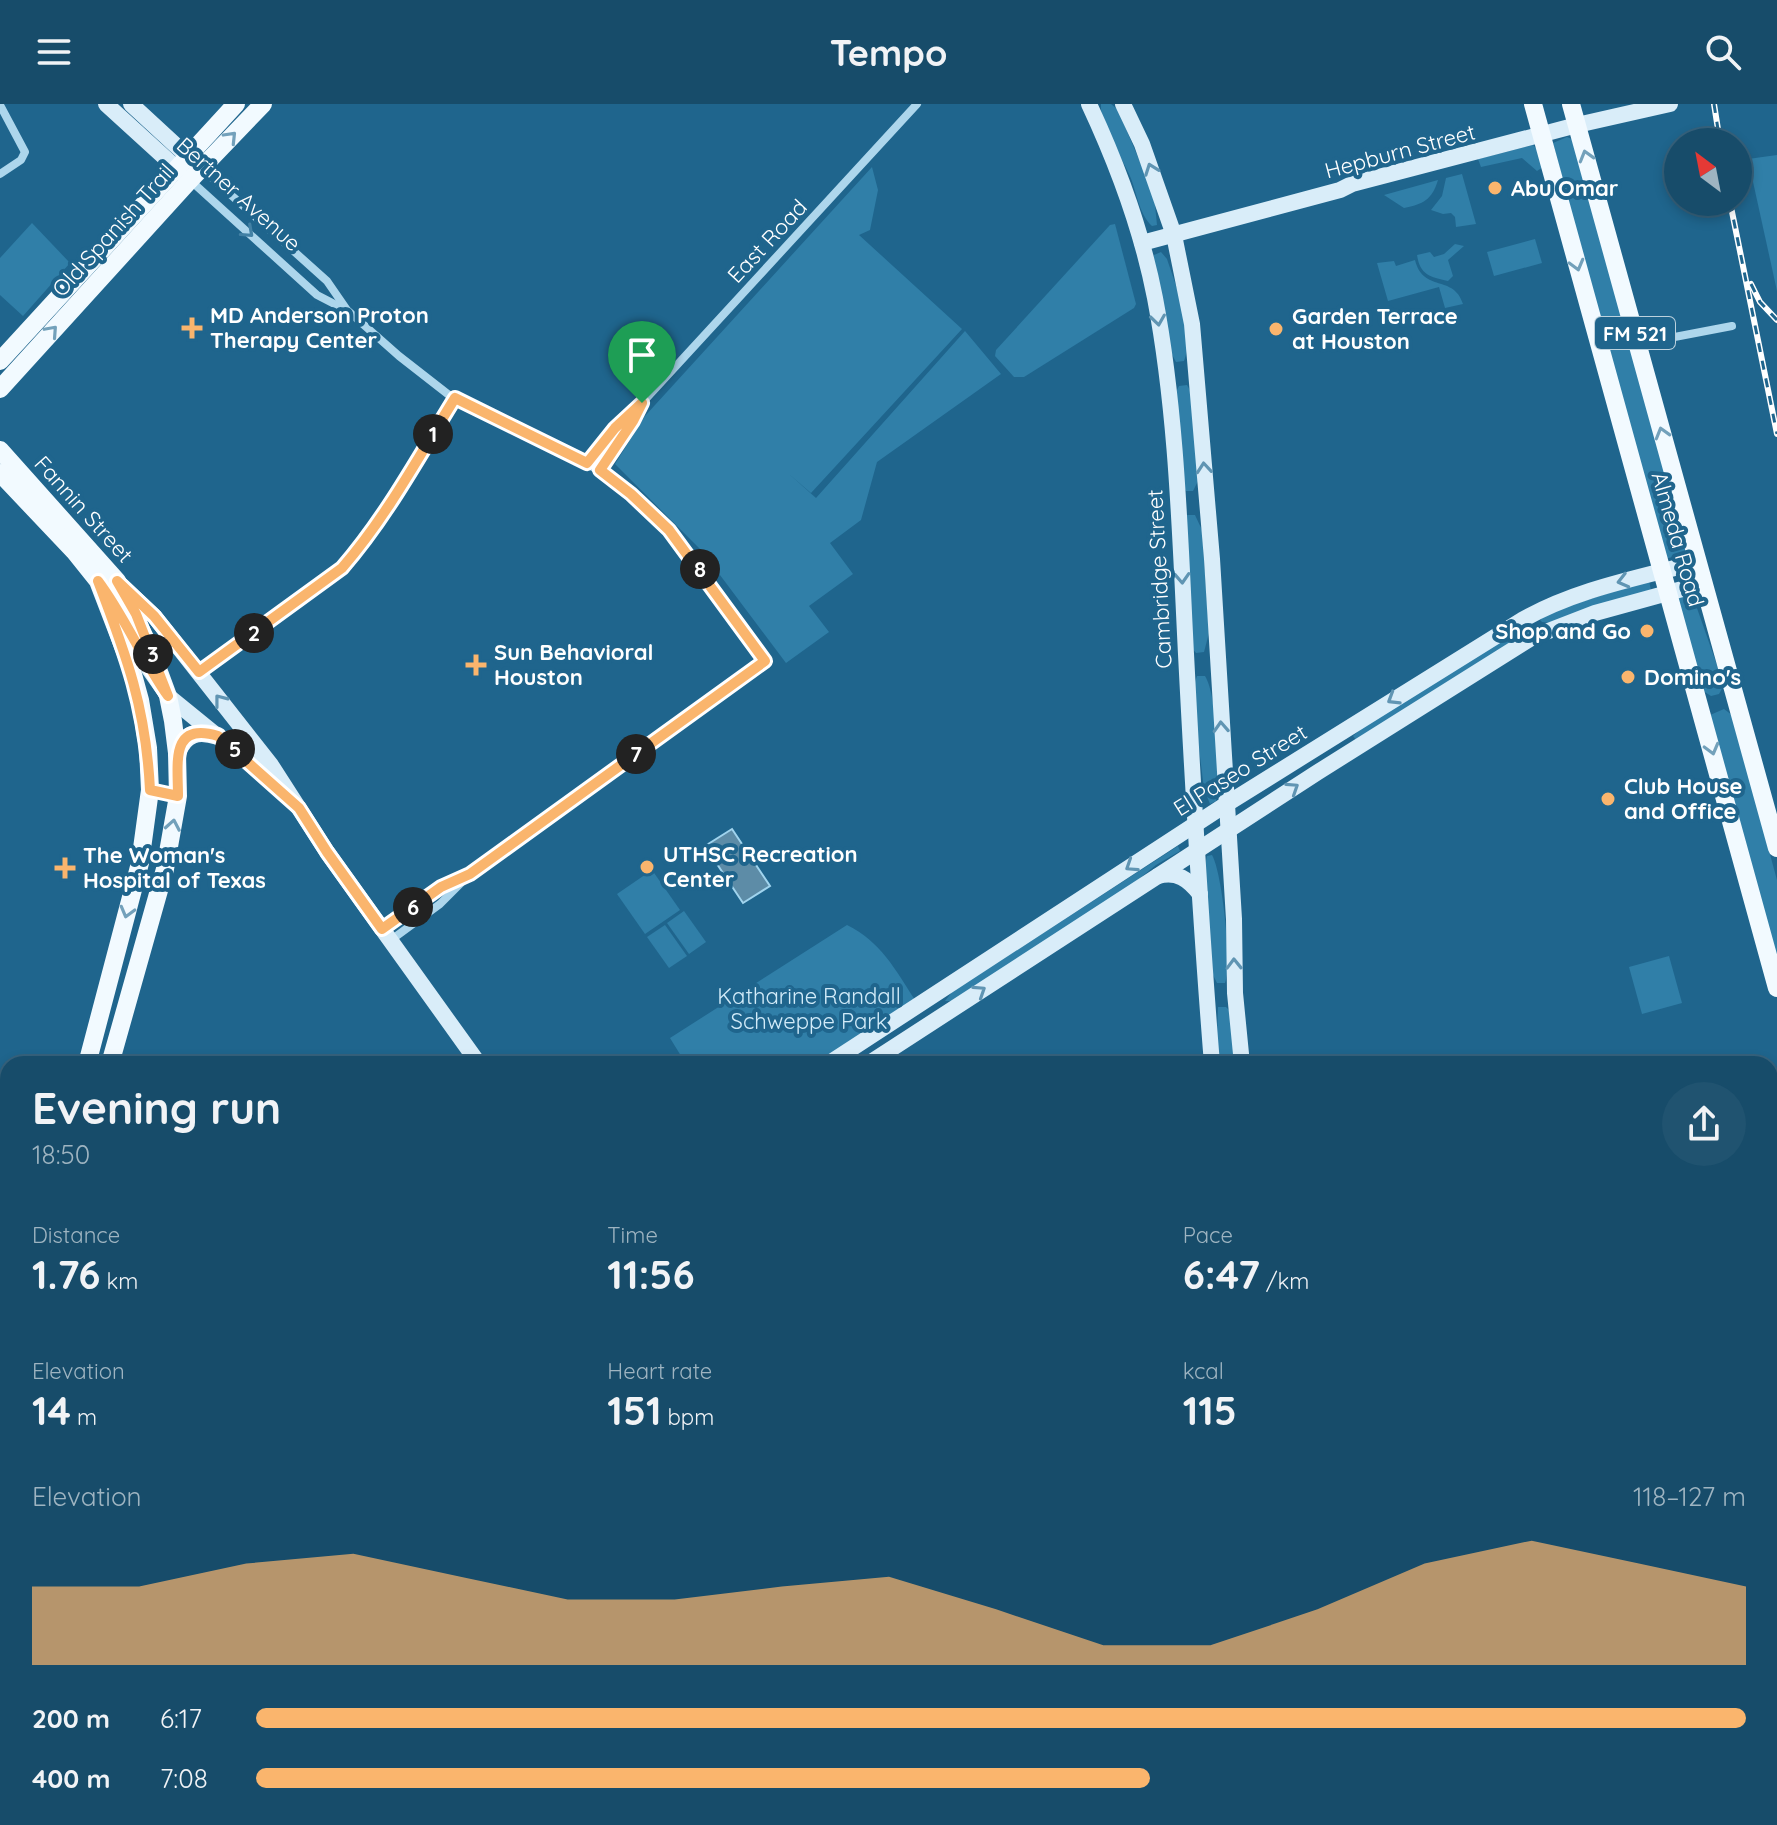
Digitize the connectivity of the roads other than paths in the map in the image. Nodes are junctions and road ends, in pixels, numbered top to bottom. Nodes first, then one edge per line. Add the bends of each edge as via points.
1 (106, 104) edge
2 (131, 104) edge
3 (236, 104) edge
4 (263, 104) edge
5 (917, 104) edge
6 (1089, 104) edge
7 (1123, 104) edge
8 (1533, 104) edge
9 (1571, 104) edge
10 (1670, 104) edge
11 (0, 105) edge
12 (1577, 125) junction
13 (1542, 136) junction
14 (189, 168) junction
15 (0, 174) edge
16 (1174, 235) junction
17 (1142, 243) junction
18 (59, 295) junction
19 (73, 308) junction
20 (347, 310) junction
21 (1732, 326) dead end
22 (1638, 344) junction
23 (0, 361) edge
24 (1196, 373) junction
25 (1166, 374) junction
26 (0, 389) edge
27 (455, 398) junction
28 (642, 403) junction
29 (0, 450) edge
30 (587, 463) junction
31 (600, 470) junction
32 (0, 473) edge
33 (1207, 502) junction
34 (1178, 504) junction
35 (67, 533) junction
36 (1698, 562) junction
37 (1661, 572) junction
38 (108, 581) junction
39 (1704, 583) junction
40 (1667, 593) junction
41 (1522, 620) junction
42 (1533, 637) junction
43 (1216, 659) junction
44 (1186, 660) junction
45 (199, 672) junction
46 (168, 696) junction
47 (1735, 696) junction
48 (1700, 703) junction
49 (1339, 734) junction
50 (218, 736) junction
51 (1350, 751) junction
52 (177, 753) junction
53 (1223, 771) junction
54 (1258, 785) junction
55 (150, 790) junction
56 (178, 796) junction
57 (1225, 805) junction
58 (299, 808) junction
59 (1197, 824) junction
60 (1227, 830) junction
61 (1777, 848) edge
62 (1198, 849) junction
63 (470, 874) junction
64 (1152, 879) junction
65 (1200, 894) junction
66 (386, 934) junction
67 (1777, 988) edge
68 (1235, 993) junction
69 (1208, 996) junction
70 (930, 999) junction
71 (938, 1018) junction
72 (89, 1056) edge
73 (112, 1056) edge
74 (473, 1056) edge
75 (841, 1056) edge
76 (880, 1056) edge
77 (1212, 1056) edge
78 (1241, 1056) edge

1 - 14 street, Bertner Avenue
2 - 14 street, Bertner Avenue
3 - 14 main road, Old Spanish Trail
14 -> 4 main road, Old Spanish Trail
5 - 28 street, East Road
6 - 17 street, Cambridge Street
16 -> 7 street
8 - 13 main road, Almeda Road / FM 521
9 - 12 main road, Almeda Road / FM 521
10 - 12 street, Hepburn Street
11 - 15 street via 25,152
12 - 13 street, Hepburn Street
22 -> 12 main road, Almeda Road / FM 521
13 - 16 street, Hepburn Street
13 -> 37 main road, Almeda Road / FM 521
14 - 18 main road, Old Spanish Trail
14 - 19 main road, Old Spanish Trail
14 - 20 street, Bertner Avenue via 319,273
14 -> 20 street, Bertner Avenue via 317,295
16 - 17 street, Hepburn Street
16 - 24 street
17 -> 25 street, Cambridge Street
18 - 19 main road
18 - 23 main road, Old Spanish Trail
26 -> 19 main road, Old Spanish Trail
20 - 27 street, Bertner Avenue
21 - 22 street
36 -> 22 main road, Almeda Road / FM 521
24 - 25 street
33 -> 24 street
25 - 34 street, Cambridge Street
27 - 30 street, Bertner Avenue
27 - 45 street via 395,497 342,568
28 - 30 street, East Road
28 - 31 street, East Road
29 - 35 main road, Fannin Street
30 - 31 street, Bertner Avenue
31 - 63 street, Bertner Avenue via 669,530 765,661
32 - 35 main road, Fannin Street
33 - 34 street
33 - 43 street
34 -> 44 street, Cambridge Street
35 - 38 main road, Fannin Street
36 - 37 street, El Paseo Street
36 - 39 main road, Almeda Road / FM 521
37 - 40 main road, Almeda Road / FM 521
37 -> 41 street, El Paseo Street via 1566,599
38 - 45 street via 154,616
38 - 46 main road, Fannin Street via 136,614
38 - 55 main road, Fannin Street via 140,700
39 - 40 street, El Paseo Street
39 - 47 main road, Almeda Road / FM 521
40 - 42 street, El Paseo Street
40 - 48 main road, Almeda Road / FM 521
41 - 42 street
41 -> 49 street, El Paseo Street
42 - 51 street, El Paseo Street
43 - 44 street
53 -> 43 street
44 - 59 street, Cambridge Street
58 -> 45 street
46 - 50 street
46 - 52 main road, Fannin Street
47 - 48 main road
47 - 61 main road, Almeda Road / FM 521
48 -> 67 main road, Almeda Road / FM 521
49 - 51 street
49 - 54 street, El Paseo Street
50 - 52 main road via 196,732 181,742
50 - 58 street
60 -> 51 street, El Paseo Street
52 - 56 main road, Fannin Street
53 - 54 street
53 - 57 street
54 - 57 street, El Paseo Street
55 - 56 main road
55 -> 72 main road, Fannin Street via 140,863
73 -> 56 main road, Fannin Street via 165,869
57 - 59 street, El Paseo Street
57 - 60 street
58 - 66 street
59 - 62 street, Cambridge Street
59 -> 70 street, El Paseo Street
60 - 62 street, El Paseo Street
68 -> 60 street
62 - 64 street, El Paseo Street
62 - 65 street, Cambridge Street
63 - 66 street via 441,887
63 - 66 street via 440,904
64 - 65 street via 1180,876
71 -> 64 street, El Paseo Street
65 - 69 street, Cambridge Street
66 - 74 street
68 - 69 street
68 - 78 street
69 - 77 street, Cambridge Street
70 - 71 street
70 - 75 street, El Paseo Street
71 - 76 street, El Paseo Street

